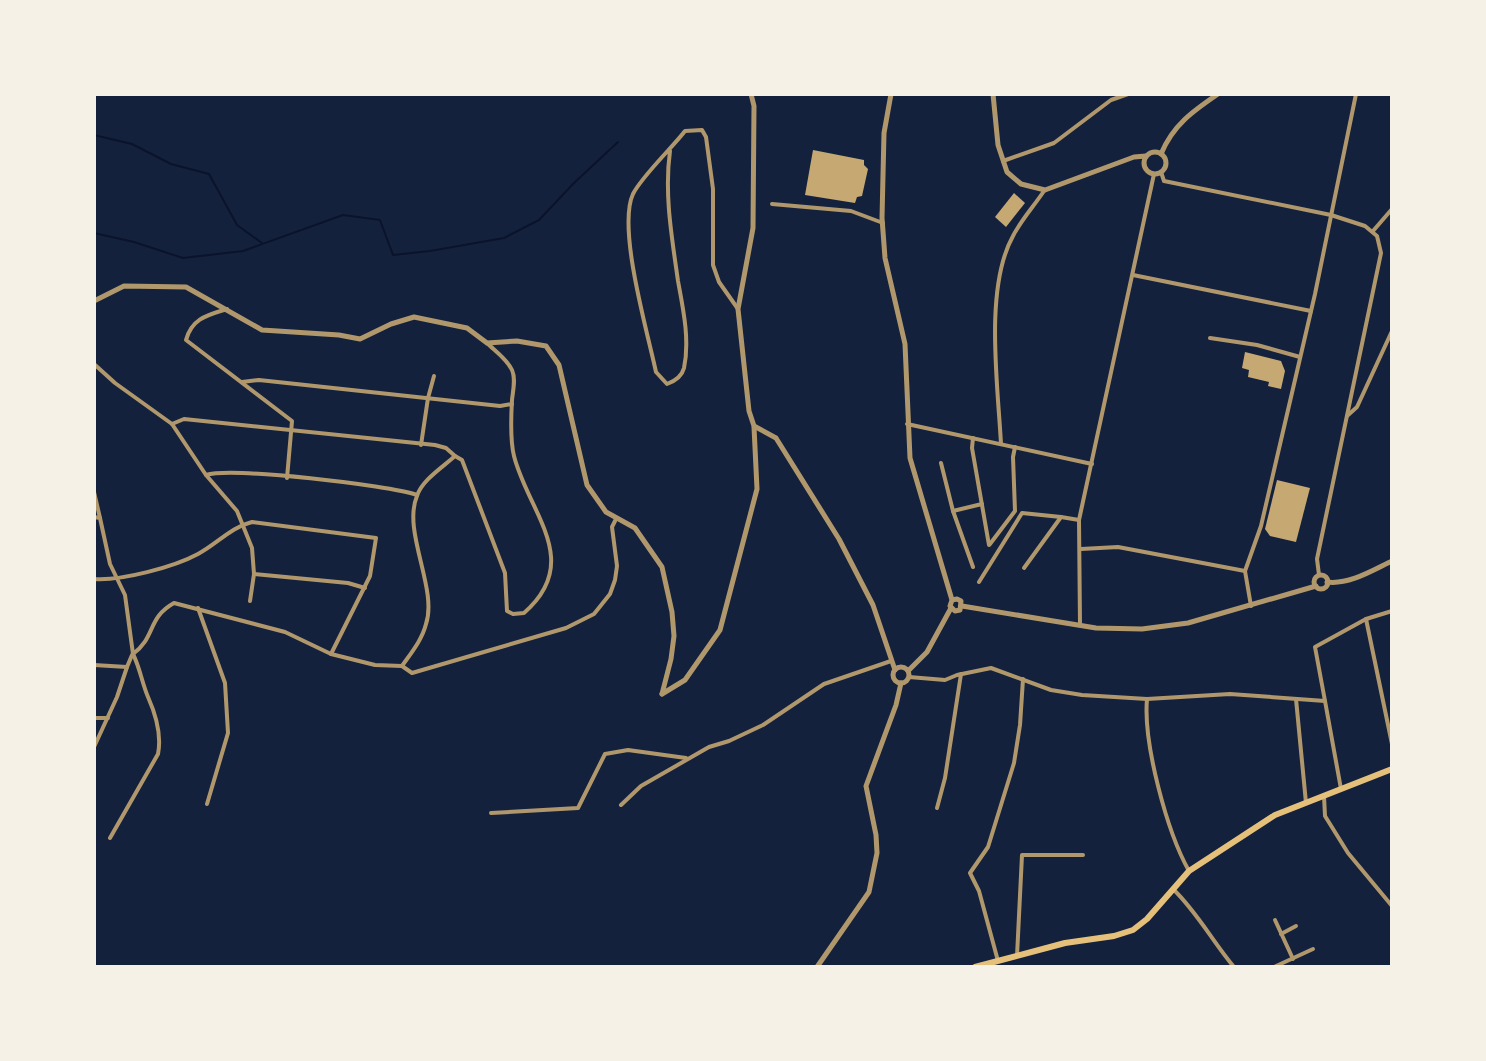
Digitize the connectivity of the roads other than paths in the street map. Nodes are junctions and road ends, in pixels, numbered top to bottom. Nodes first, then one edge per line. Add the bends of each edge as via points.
1 (751, 94) edge
2 (891, 94) edge
3 (993, 94) edge
4 (1128, 94) edge
5 (1218, 94) edge
6 (1356, 94) edge
7 (670, 151) junction
8 (1161, 154) junction
9 (1146, 156) junction
10 (1003, 161) junction
11 (1157, 173) junction
12 (1045, 190) junction
13 (772, 204) dead end
14 (1392, 209) edge
15 (1331, 215) junction
16 (883, 223) junction
17 (1373, 231) junction
18 (1133, 275) junction
19 (94, 301) edge
20 (227, 309) junction
21 (738, 309) junction
22 (1311, 311) junction
23 (1392, 331) edge
24 (1210, 338) dead end
25 (487, 343) junction
26 (1300, 357) junction
27 (94, 364) edge
28 (434, 376) dead end
29 (242, 382) junction
30 (428, 398) junction
31 (512, 404) junction
32 (1347, 416) junction
33 (172, 424) junction
34 (907, 424) junction
35 (754, 426) junction
36 (293, 429) junction
37 (973, 438) junction
38 (1001, 444) junction
39 (421, 445) junction
40 (1015, 447) junction
41 (455, 456) junction
42 (941, 463) dead end
43 (1092, 464) junction
44 (206, 475) junction
45 (287, 478) junction
46 (94, 492) edge
47 (417, 495) junction
48 (982, 504) junction
49 (953, 511) junction
50 (1061, 517) junction
51 (97, 518) edge
52 (616, 519) junction
53 (1079, 520) junction
54 (243, 524) junction
55 (1080, 549) junction
56 (1392, 561) edge
57 (973, 567) dead end
58 (1024, 568) dead end
59 (1245, 571) junction
60 (254, 574) junction
61 (1319, 575) junction
62 (118, 578) junction
63 (94, 579) edge
64 (979, 582) dead end
65 (1327, 582) junction
66 (1316, 586) junction
67 (365, 588) junction
68 (952, 600) junction
69 (250, 601) dead end
70 (962, 606) junction
71 (1252, 606) junction
72 (198, 608) junction
73 (951, 608) junction
74 (1392, 611) edge
75 (1366, 619) junction
76 (1080, 625) junction
77 (133, 654) junction
78 (331, 654) junction
79 (891, 661) junction
80 (94, 665) edge
81 (402, 666) junction
82 (127, 667) junction
83 (895, 670) junction
84 (909, 674) junction
85 (961, 674) junction
86 (1023, 679) junction
87 (901, 683) junction
88 (1147, 699) junction
89 (1296, 699) junction
90 (1325, 701) junction
91 (94, 718) edge
92 (108, 718) junction
93 (1390, 726) edge
94 (1392, 744) edge
95 (94, 747) edge
96 (688, 759) junction
97 (1392, 769) edge
98 (1341, 789) junction
99 (1324, 796) junction
100 (1306, 803) junction
101 (207, 804) dead end
102 (621, 805) dead end
103 (937, 808) dead end
104 (491, 813) dead end
105 (110, 838) dead end
106 (1083, 855) dead end
107 (1189, 871) junction
108 (1172, 888) junction
109 (1392, 906) edge
110 (1275, 920) dead end
111 (1296, 926) dead end
112 (1281, 934) junction
113 (1313, 949) dead end
114 (1017, 956) junction
115 (1293, 959) junction
116 (998, 961) junction
117 (817, 967) edge
118 (975, 967) edge
119 (1234, 967) edge
120 (1274, 967) edge

1 - 21 street via 753,228
2 - 16 street via 884,133
3 - 10 street
4 - 10 street via 1111,100 1054,143
5 - 8 street via 1183,119
6 - 15 street
7 - 7 street via 633,194 628,227 656,372 667,384 684,371 685,358 685,319 667,189
7 - 21 street via 685,131 702,130 706,137 713,189 713,265
8 - 9 street
8 - 11 street via 1166,162
9 - 11 street via 1146,169
9 - 12 street
10 - 12 street via 1021,184
11 - 15 street via 1164,181
11 - 18 street
12 - 38 street via 1012,238 1000,278 995,343
13 - 16 street via 851,211
14 - 17 street
15 - 17 street
15 - 22 street
16 - 34 street via 885,258 905,344
17 - 32 street via 1381,253
18 - 22 street
18 - 43 street
19 - 20 street via 124,286 186,287
20 - 25 street via 262,330 360,339 414,317 467,328
20 - 29 street via 199,318 186,340
21 - 35 street
22 - 26 street
23 - 32 street via 1357,407
24 - 26 street
25 - 31 street via 512,369
25 - 52 street via 535,342 553,353 587,485
26 - 59 street via 1261,526
27 - 33 street
28 - 30 street
29 - 30 street
29 - 36 street via 292,421
30 - 31 street
30 - 39 street
31 - 41 street via 513,453 550,541 552,562 541,594 524,613 507,611 505,573 462,460
32 - 61 street via 1317,559
33 - 36 street via 184,419
33 - 44 street
34 - 37 street
34 - 68 street via 910,458
35 - 52 street via 757,489 720,630 685,680 662,694 674,636 667,586 662,567 635,528
35 - 79 street via 776,438 839,539 873,605
36 - 39 street
36 - 45 street
37 - 38 street
37 - 48 street
38 - 40 street
39 - 41 street via 446,448
40 - 43 street
40 - 48 street via 1015,511 989,545
41 - 47 street
42 - 49 street
43 - 53 street
44 - 45 street
44 - 54 street
45 - 47 street
46 - 51 street
47 - 81 street via 414,523 428,621
48 - 49 street
49 - 57 street
50 - 53 street
50 - 58 street
50 - 64 street via 1022,513
51 - 62 street
52 - 81 street via 615,580 594,614 566,628 422,672
53 - 55 street
54 - 60 street
54 - 62 street via 198,555
54 - 67 street via 376,538
55 - 59 street via 1118,547
55 - 76 street
56 - 65 street
59 - 71 street
60 - 67 street
60 - 69 street
61 - 65 street
61 - 66 street
62 - 63 street
62 - 77 street
65 - 66 street
66 - 71 street
67 - 78 street
68 - 70 street via 960,600
68 - 73 street
70 - 73 street via 958,611
70 - 76 street
71 - 76 street via 1142,629
72 - 77 street via 174,603 163,609 146,645
72 - 78 street via 285,632
72 - 101 street via 225,683 228,733
73 - 84 street
74 - 75 street
75 - 90 street via 1315,647
75 - 93 street
77 - 82 street
77 - 105 street via 154,706 160,742
78 - 81 street
79 - 83 street
79 - 96 street via 824,684 763,725
80 - 82 street
82 - 92 street
83 - 84 street via 903,667
83 - 87 street via 895,680
84 - 85 street via 945,680
84 - 87 street
85 - 86 street via 991,668
85 - 103 street
86 - 88 street via 1051,690
86 - 116 street via 1014,763 988,847 970,873
87 - 117 street via 866,786 877,853 869,892
88 - 89 street via 1230,694
88 - 107 street via 1153,763
89 - 90 street
89 - 100 street
90 - 98 street
91 - 92 street
92 - 95 street
93 - 94 street
96 - 102 street via 641,786
96 - 104 street via 628,750 605,754 578,808
97 - 98 main road
98 - 99 main road
99 - 100 main road
99 - 109 street via 1325,816
100 - 107 main road via 1275,815
106 - 114 street via 1022,855
107 - 108 main road
108 - 114 main road via 1133,930
108 - 119 street
110 - 112 street
111 - 112 street
112 - 115 street
113 - 115 street
114 - 116 main road
115 - 120 street
116 - 118 main road

